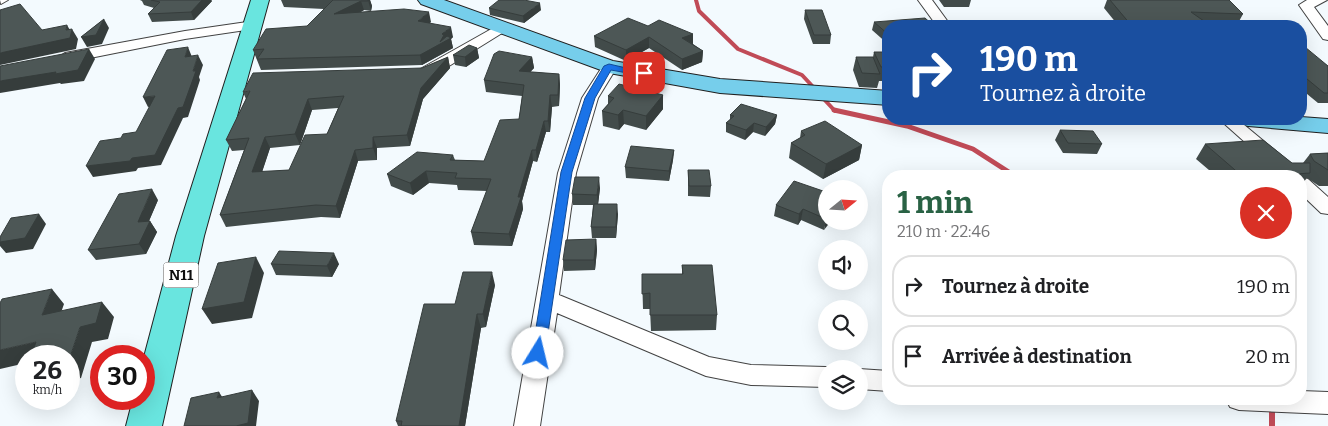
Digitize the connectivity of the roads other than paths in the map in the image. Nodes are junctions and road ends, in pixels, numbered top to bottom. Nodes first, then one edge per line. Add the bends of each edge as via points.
1 (260, 0) edge
2 (925, 0) edge
3 (1320, 0) edge
4 (431, 1) edge
5 (940, 20) edge
6 (254, 25) junction
7 (502, 27) junction
8 (1328, 36) edge
9 (46, 62) edge
10 (609, 66) junction
11 (406, 73) edge
12 (882, 98) edge
13 (1307, 124) edge
14 (1234, 125) edge
15 (1328, 126) edge
16 (1287, 170) edge
17 (1307, 189) edge
18 (1328, 208) edge
19 (547, 299) junction
20 (818, 377) edge
21 (868, 380) edge
22 (882, 381) edge
23 (1307, 402) edge
24 (1328, 403) edge
25 (144, 426) edge
26 (527, 426) edge

1 - 6 highway, N11
2 - 5 street
3 - 8 street via 1306,5
4 - 7 main road
6 - 9 street
6 - 25 highway, N11 via 248,76 190,236
7 - 10 main road
7 - 11 street via 436,68
10 - 12 main road via 720,86
10 - 19 street via 590,98 567,172
13 - 15 main road
14 - 16 street
17 - 18 street
19 - 20 street via 706,366 751,375
19 - 26 street
21 - 22 street
23 - 24 street

